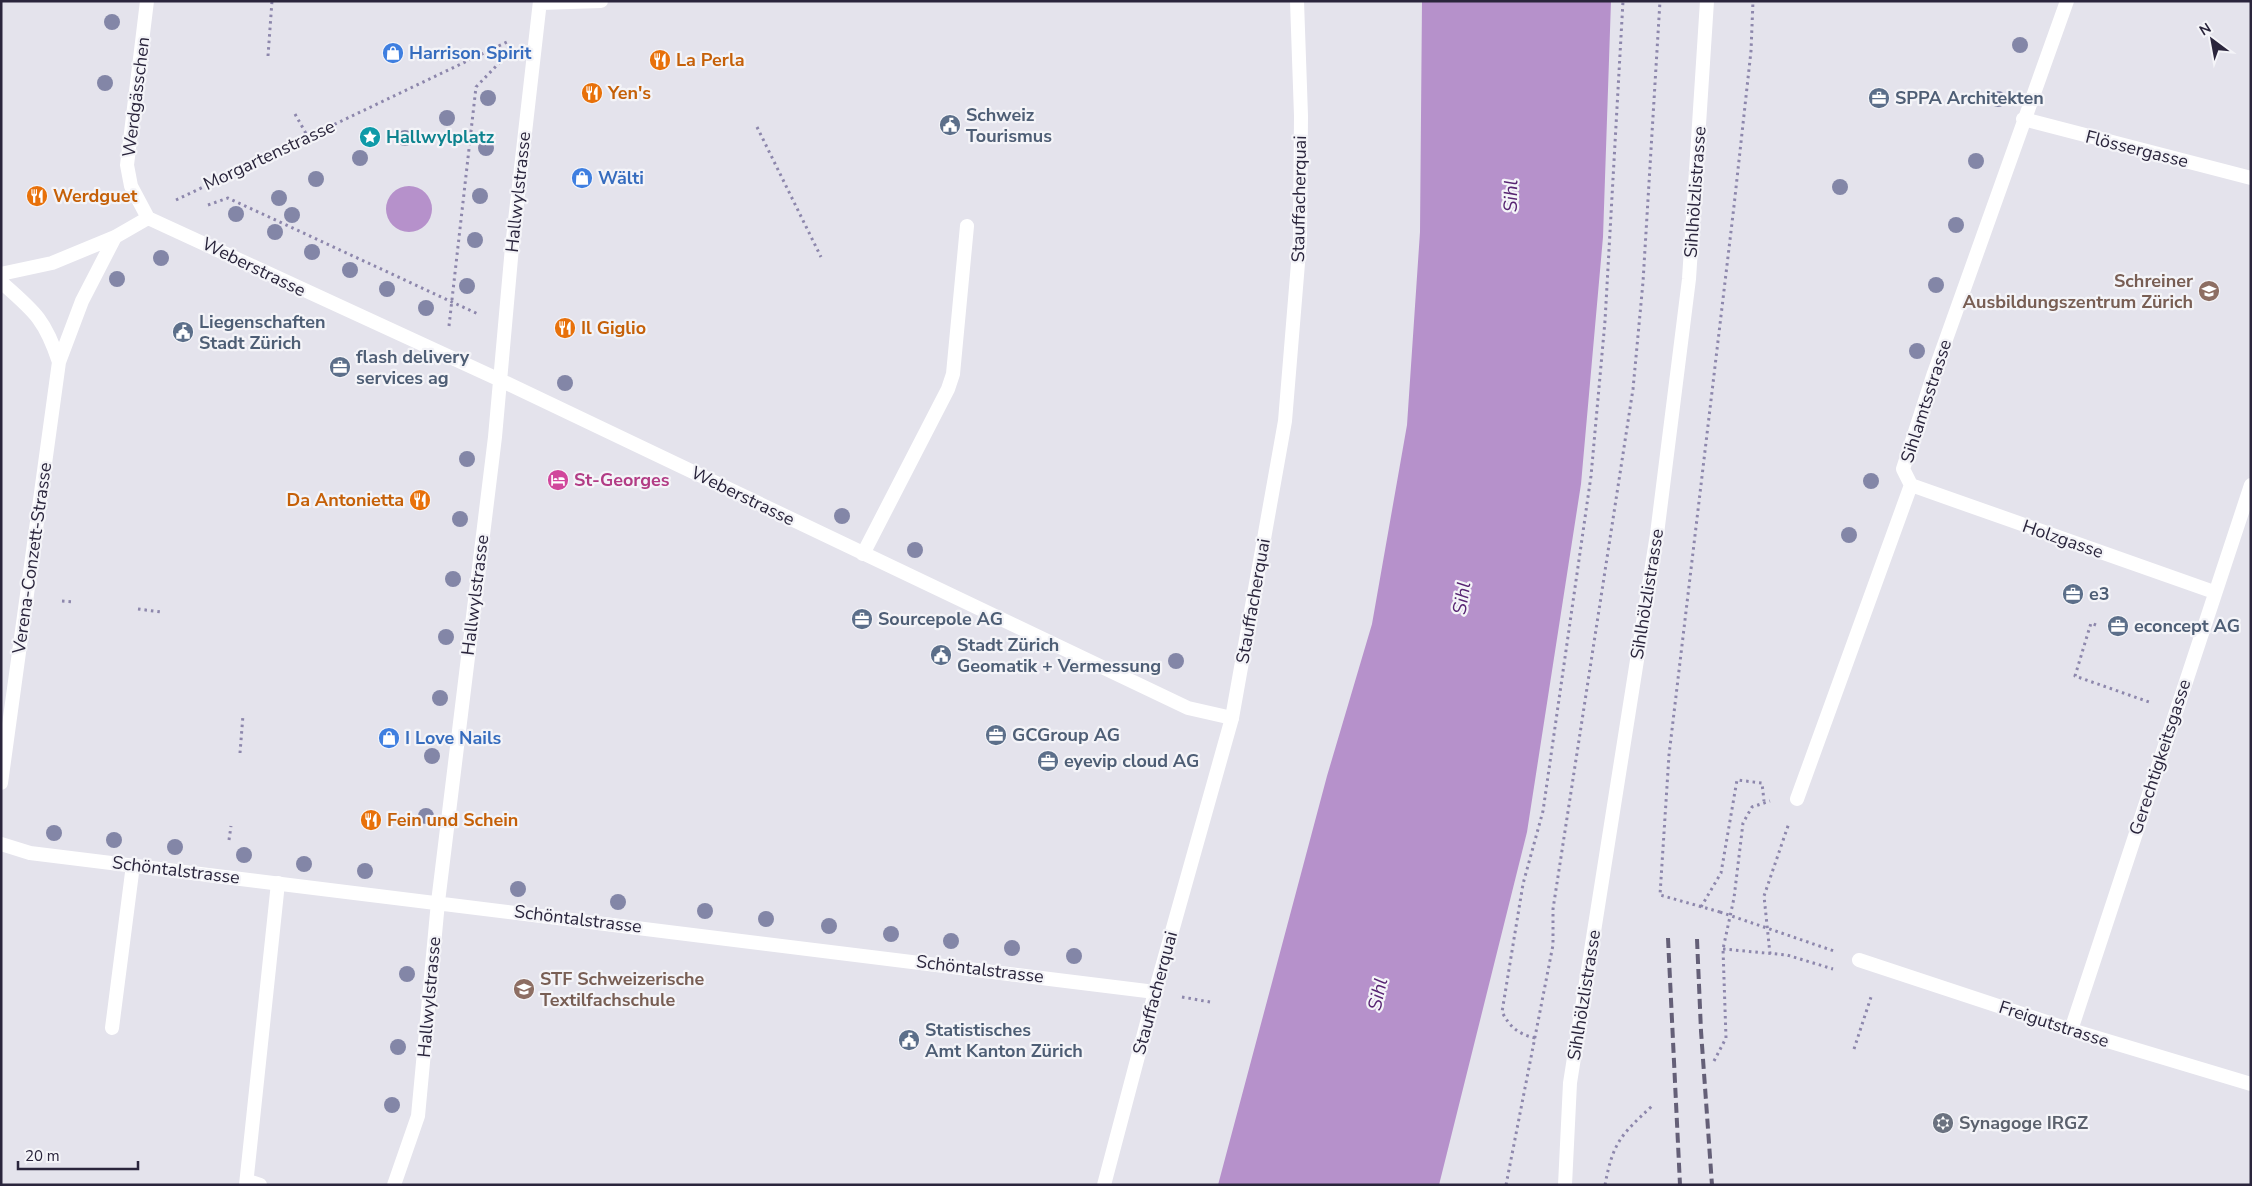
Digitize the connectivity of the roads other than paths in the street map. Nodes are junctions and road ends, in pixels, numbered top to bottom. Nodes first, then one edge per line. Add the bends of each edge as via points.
1 (148, 1) edge
2 (601, 1) edge
3 (1298, 1) edge
4 (1706, 1) edge
5 (2067, 1) edge
6 (540, 2) edge
7 (2024, 119) junction
8 (2251, 178) edge
9 (148, 218) junction
10 (967, 226) dead end
11 (115, 237) junction
12 (1, 274) edge
13 (1, 282) edge
14 (59, 362) junction
15 (500, 380) junction
16 (1911, 485) junction
17 (2251, 485) edge
18 (863, 554) junction
19 (2214, 592) junction
20 (1232, 718) junction
21 (1, 784) edge
22 (1797, 799) road end
23 (1, 844) edge
24 (132, 865) junction
25 (278, 883) junction
26 (438, 902) junction
27 (1859, 960) dead end
28 (1155, 992) junction
29 (112, 1028) dead end
30 (2071, 1030) junction
31 (2251, 1084) edge
32 (251, 1183) edge
33 (394, 1185) edge
34 (1104, 1185) edge
35 (1565, 1185) edge

1 - 9 street, Werdgässchen via 127,165 131,186
2 - 6 street
3 - 20 street, Stauffacherquai via 1300,239 1285,421
4 - 35 street, Sihlhölzlistrasse via 1689,279 1657,534 1570,1083
5 - 7 street, Sihlamtsstrasse
6 - 15 street, Hallwylstrasse
7 - 8 street, Flössergasse
7 - 16 street, Sihlamtsstrasse via 1903,469
9 - 11 street
9 - 15 street, Weberstrasse
10 - 18 street via 953,374 948,390
11 - 12 street via 52,263
11 - 14 street, Verena-Conzett-Strasse via 82,301
13 - 14 street, Verena-Conzett-Strasse via 36,313 49,333
14 - 21 street, Verena-Conzett-Strasse
15 - 18 street, Weberstrasse
15 - 26 street, Hallwylstrasse
16 - 19 street, Holzgasse
16 - 22 street, Sihlamtsstrasse
17 - 19 street, Gerechtigkeitsgasse
18 - 20 street, Weberstrasse via 1188,708
19 - 30 street, Gerechtigkeitsgasse
20 - 28 street, Stauffacherquai
23 - 24 street, Schöntalstrasse via 30,852
24 - 25 street, Schöntalstrasse
24 - 29 street
25 - 26 street, Schöntalstrasse
25 - 32 street
26 - 28 street, Schöntalstrasse
26 - 33 street, Hallwylstrasse via 418,1116
27 - 30 street, Freigutstrasse
28 - 34 street, Stauffacherquai
30 - 31 street, Freigutstrasse

